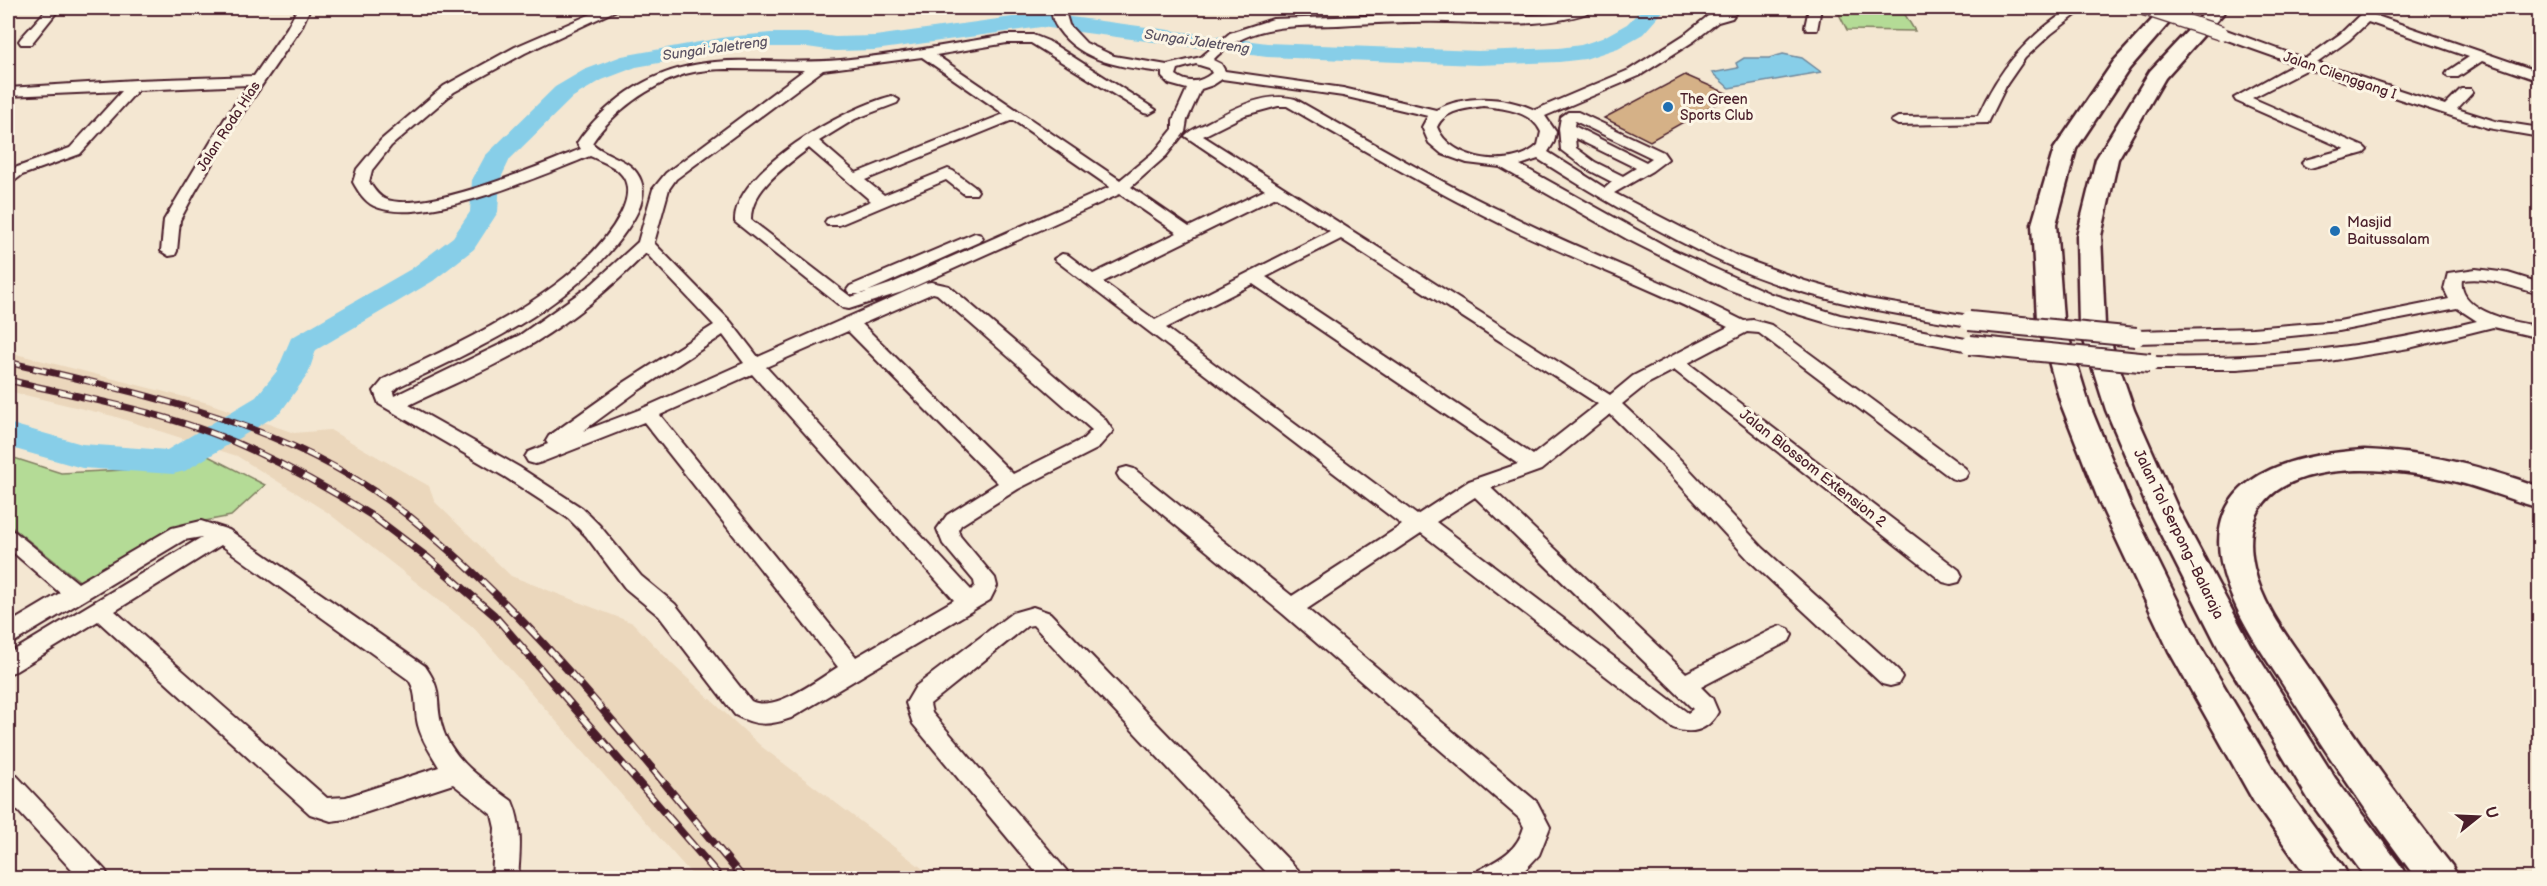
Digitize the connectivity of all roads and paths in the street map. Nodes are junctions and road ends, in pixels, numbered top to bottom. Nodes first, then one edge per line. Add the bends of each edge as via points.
1 (54, 8) edge
2 (304, 8) edge
3 (615, 8) edge
4 (1297, 8) edge
5 (1588, 8) edge
6 (1733, 8) edge
7 (1815, 8) edge
8 (2079, 8) edge
9 (2144, 8) edge
10 (2174, 8) edge
11 (1057, 10) edge
12 (2370, 12) edge
13 (1427, 13) edge
14 (1538, 13) edge
15 (1713, 13) edge
16 (2220, 20) edge
17 (1304, 22) junction
18 (1812, 27) dead end
19 (1065, 30) junction
20 (1033, 39) junction
21 (26, 41) dead end
22 (922, 52) junction
23 (2478, 57) junction
24 (1204, 61) junction
25 (2308, 64) junction
26 (819, 66) junction
27 (1170, 69) junction
28 (2453, 74) dead end
29 (1219, 75) junction
30 (2540, 77) edge
31 (258, 80) junction
32 (136, 84) junction
33 (1196, 85) junction
34 (8, 92) edge
35 (2466, 92) dead end
36 (892, 100) dead end
37 (1149, 110) dead end
38 (2447, 111) junction
39 (1436, 114) junction
40 (1014, 115) junction
41 (1535, 115) junction
42 (1898, 121) dead end
43 (2540, 133) edge
44 (809, 141) junction
45 (589, 151) junction
46 (1538, 153) junction
47 (2310, 163) dead end
48 (1505, 164) junction
49 (8, 179) edge
50 (854, 179) junction
51 (1623, 182) junction
52 (1115, 183) junction
53 (1276, 190) junction
54 (970, 191) dead end
55 (1604, 194) junction
56 (882, 202) junction
57 (833, 222) dead end
58 (1343, 231) junction
59 (1188, 233) junction
60 (646, 243) junction
61 (169, 251) dead end
62 (1062, 259) dead end
63 (1254, 277) junction
64 (1091, 281) junction
65 (2540, 289) edge
66 (2461, 302) junction
67 (850, 322) junction
68 (2493, 322) junction
69 (724, 326) junction
70 (1742, 327) junction
71 (1153, 328) junction
72 (2540, 332) edge
73 (1674, 361) junction
74 (755, 366) junction
75 (396, 404) junction
76 (1611, 404) junction
77 (648, 413) junction
78 (535, 457) junction
79 (1534, 465) junction
80 (512, 472) junction
81 (1958, 472) dead end
82 (1127, 474) dead end
83 (1011, 484) junction
84 (1476, 486) junction
85 (2540, 498) edge
86 (1417, 523) junction
87 (222, 535) junction
88 (8, 537) edge
89 (1951, 576) dead end
90 (76, 594) junction
91 (969, 602) junction
92 (1291, 608) junction
93 (99, 609) junction
94 (8, 635) edge
95 (1781, 635) dead end
96 (8, 665) edge
97 (853, 670) junction
98 (1890, 677) dead end
99 (1684, 686) junction
100 (456, 771) junction
101 (8, 784) edge
102 (96, 879) edge
103 (505, 879) edge
104 (1057, 879) edge
105 (1288, 879) edge
106 (1488, 879) edge
107 (2330, 879) edge
108 (2388, 879) edge
109 (2439, 879) edge

1 - 21 street
2 - 31 street, Jalan Roda Hias
3 - 45 street via 520,50 449,89 386,143 365,169 361,182 368,194 382,204 411,205 510,181
4 - 17 street
5 - 14 street via 1568,15
6 - 15 street via 1727,15
7 - 18 street
8 - 42 street via 2015,58 1983,120
9 - 16 street, Jalan Cilenggang I, bridge
10 - 107 highway via 2121,64 2065,149 2044,224 2050,319 2075,404 2115,504 2186,651 2267,791
11 - 19 street
12 - 23 street
12 - 25 street via 2344,38
13 - 14 street
13 - 17 street
15 - 41 street via 1689,38 1634,73
16 - 25 street, Jalan Cilenggang I
16 - 108 highway, Jalan Tol Serpong–Balaraja via 2157,75 2107,159 2089,236 2092,325 2120,410 2163,510 2238,654 2322,789
17 - 24 street via 1254,28 1220,44
19 - 20 street
19 - 27 street via 1070,39 1095,54
20 - 22 street via 1006,39
20 - 37 street
22 - 26 street
22 - 40 street
23 - 28 street
23 - 30 street
24 - 27 street via 1187,61
24 - 29 street via 1216,66
25 - 38 street, Jalan Cilenggang I
25 - 47 street via 2241,98 2359,150
26 - 45 street via 713,67 672,74 603,120 584,143
26 - 60 street via 671,176 661,189
27 - 33 street via 1168,74 1173,81
29 - 33 street via 1211,82
29 - 39 street via 1343,92
31 - 32 street
31 - 61 street, Jalan Roda Hias via 172,220
32 - 34 street
32 - 49 street via 75,151
33 - 52 street via 1180,120 1180,129 1161,153
35 - 38 street
36 - 44 street via 845,118
38 - 43 street, Jalan Cilenggang I via 2493,125
39 - 41 street via 1448,107 1483,102 1502,103
39 - 48 street via 1430,123 1430,134 1448,153
40 - 50 street
40 - 52 street
41 - 46 street via 1545,124 1549,135 1547,145
44 - 50 street
44 - 52 street via 758,186 744,208 743,222 849,304 896,288
45 - 75 street via 616,161 632,177 636,192 626,221 583,272 534,308 482,340 391,383 383,391 386,400
46 - 48 street
46 - 55 street
48 - 68 street, bridge via 1704,272 1765,298 1843,323 1970,345 2150,363 2243,364 2342,354 2432,338
50 - 56 street
51 - 51 street via 1647,168 1566,128 1569,150
51 - 55 street
52 - 59 street
53 - 58 street
53 - 59 street
53 - 70 street via 1192,136 1260,104 1290,102 1510,222 1684,297
54 - 56 street via 948,174
55 - 66 street, bridge via 1733,261 1799,285 1867,304 1968,321 2136,337 2252,334 2339,326
56 - 57 street
58 - 63 street
58 - 76 street
59 - 64 street
60 - 69 street
60 - 75 street via 617,273 561,316 509,349
62 - 64 street
63 - 71 street
63 - 79 street
64 - 71 street
65 - 66 street via 2503,276 2468,273 2454,277 2451,283
66 - 68 street
67 - 74 street
67 - 83 street
67 - 83 street via 920,290 943,290 1103,431 1090,444
68 - 72 street
69 - 74 street
69 - 78 street via 632,386
70 - 73 street
70 - 81 street via 1765,329
71 - 86 street
73 - 76 street via 1640,380
73 - 89 street, Jalan Blossom Extension 2
74 - 77 street
74 - 91 street
75 - 80 street
76 - 79 street
76 - 98 street via 1756,554
77 - 78 street
77 - 97 street
78 - 80 street
79 - 84 street
80 - 97 street via 587,525 633,582 667,610 749,713 783,711
82 - 92 street
83 - 91 street via 954,520 947,529 950,539 984,578 982,594
84 - 86 street
84 - 99 street
85 - 109 highway via 2448,470 2384,460 2331,460 2285,471 2253,491 2238,517 2235,552 2245,588 2273,640 2337,739
86 - 92 street
86 - 99 street via 1687,724 1706,709
87 - 90 street via 201,529 179,533
87 - 93 street
87 - 100 street via 417,673 426,686 434,738
88 - 90 street
90 - 94 street
91 - 97 street
92 - 106 street via 1528,810 1537,827 1531,848 1517,864
93 - 96 street
93 - 100 street via 319,806 331,810 346,808
95 - 99 street
100 - 103 street via 503,809 508,828
101 - 102 street
104 - 105 street via 921,717 918,704 924,693 1020,619 1033,616 1042,619

